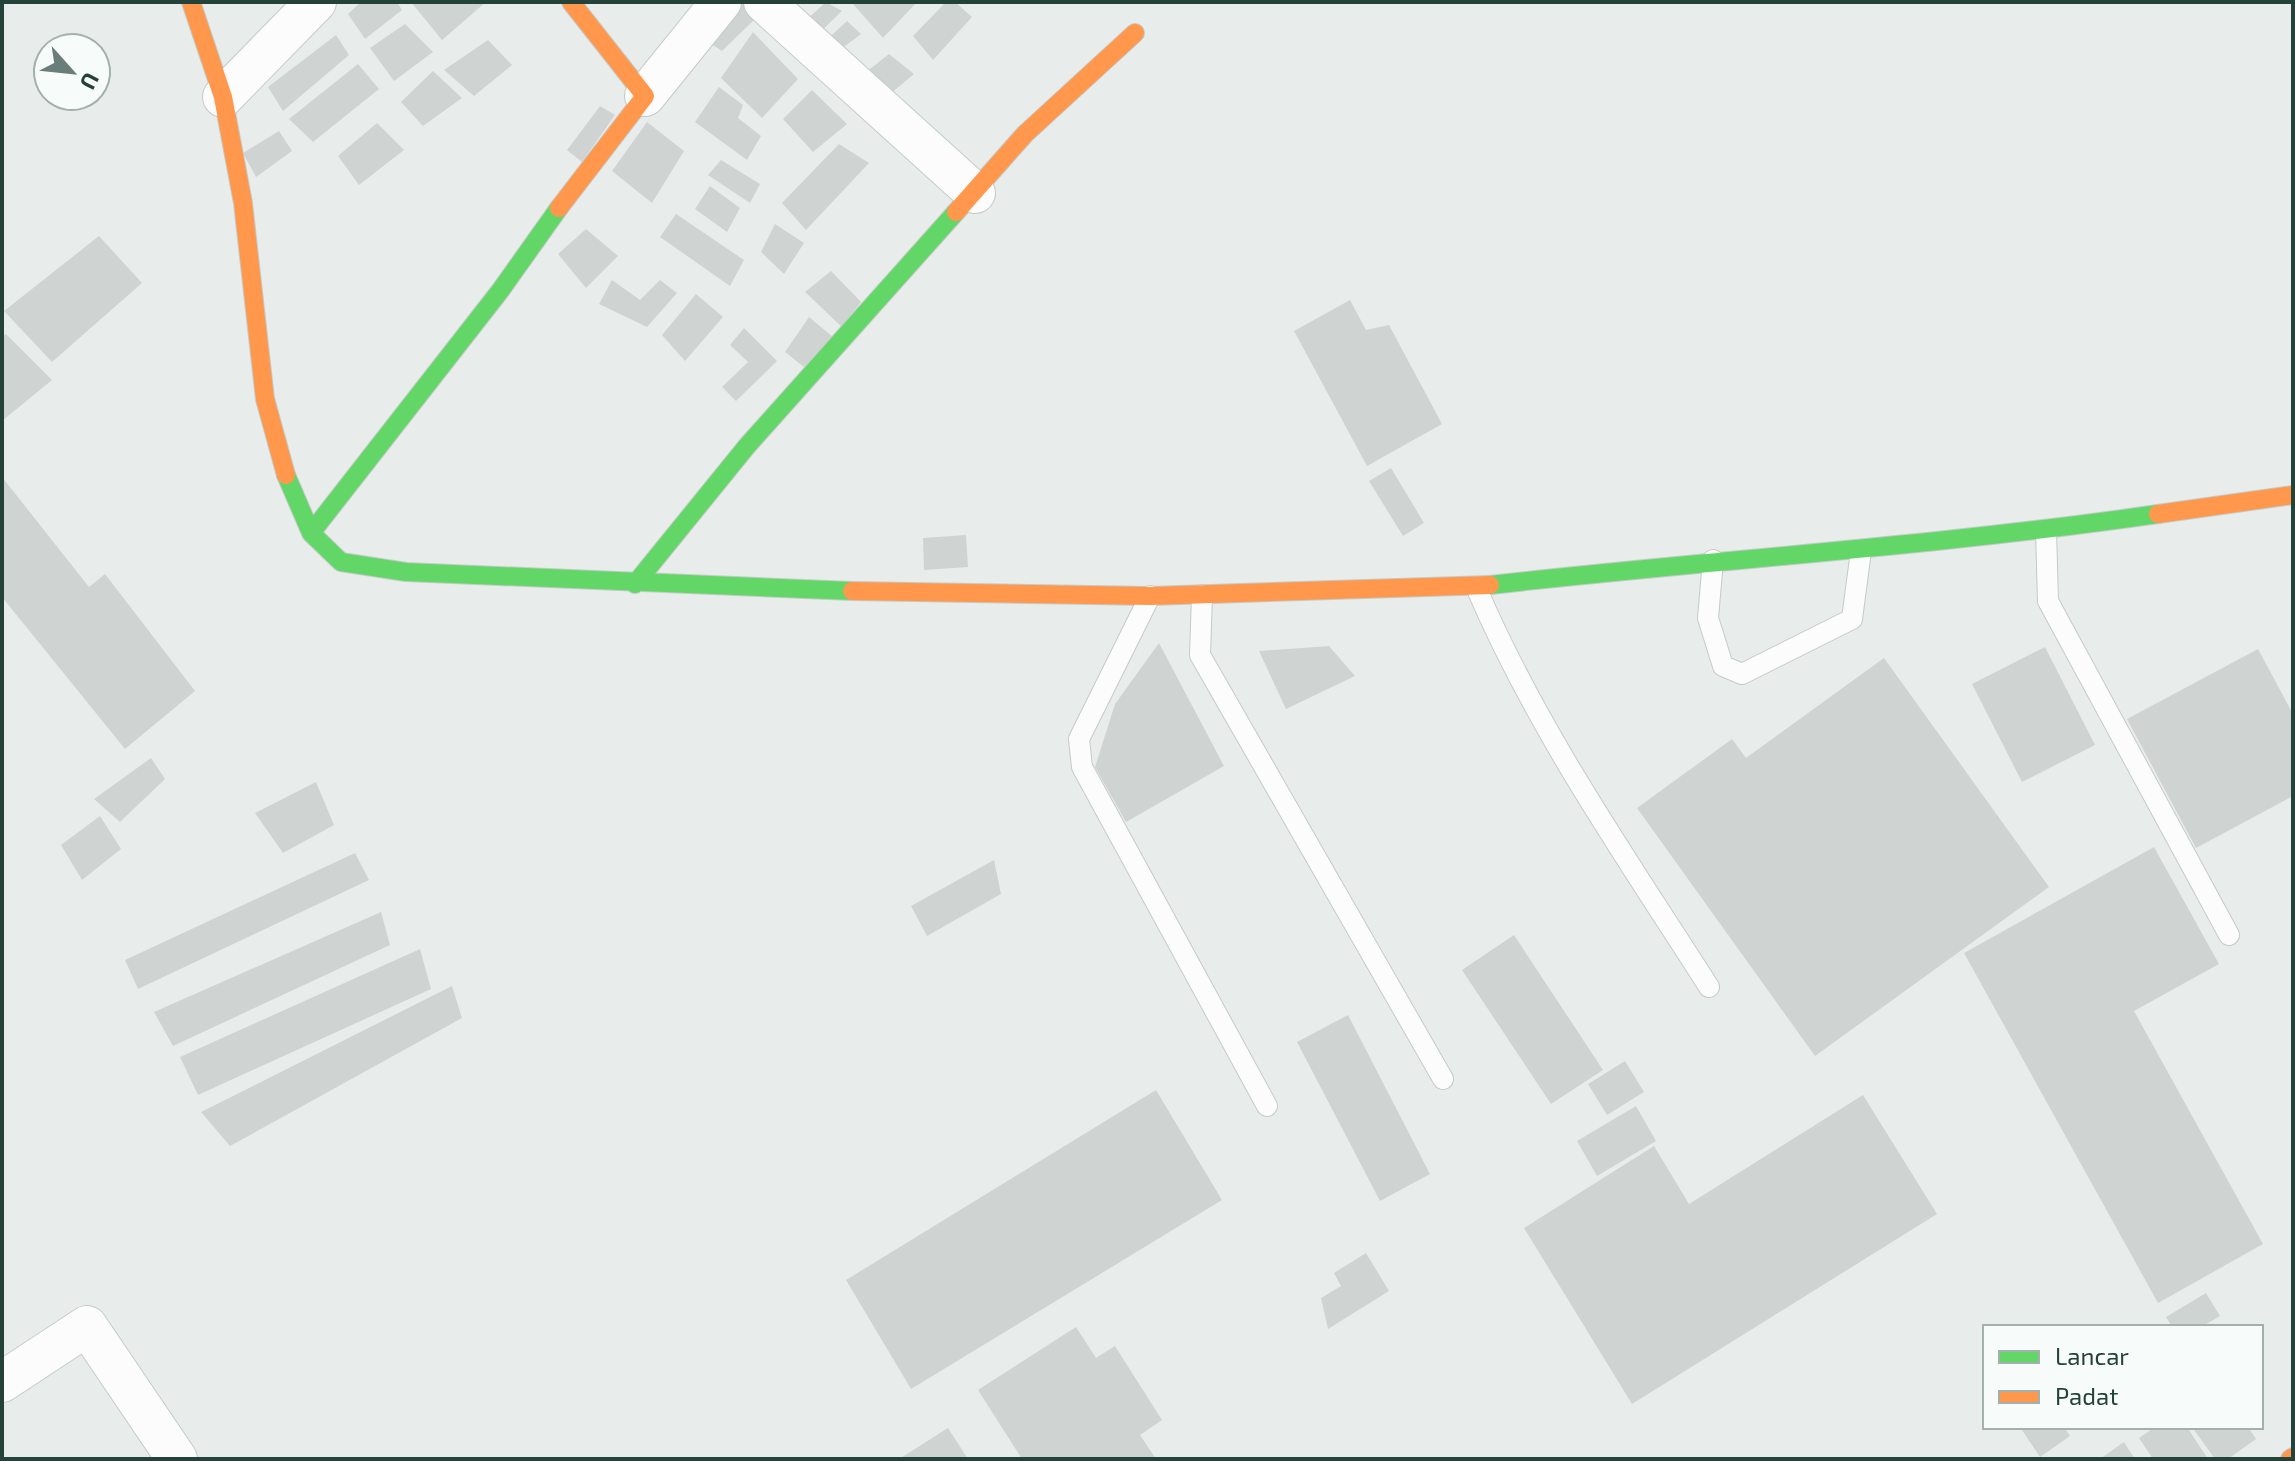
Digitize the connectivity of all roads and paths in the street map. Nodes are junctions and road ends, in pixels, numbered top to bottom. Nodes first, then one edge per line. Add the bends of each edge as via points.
1 (191, 2) edge
2 (316, 2) edge
3 (571, 2) edge
4 (721, 2) edge
5 (764, 2) edge
6 (1135, 33) dead end
7 (645, 96) junction
8 (223, 97) junction
9 (975, 193) junction
10 (2293, 495) edge
11 (2046, 530) junction
12 (311, 533) junction
13 (1861, 551) junction
14 (1713, 560) junction
15 (635, 584) junction
16 (1476, 587) junction
17 (1202, 595) junction
18 (1150, 596) junction
19 (2229, 935) dead end
20 (1709, 987) dead end
21 (1443, 1079) dead end
22 (1267, 1106) dead end
23 (2, 1382) edge
24 (172, 1457) edge

1 - 8 main road
2 - 8 street
3 - 7 main road
4 - 7 street
5 - 9 street
6 - 9 main road via 1025,134
7 - 12 main road
8 - 12 main road via 243,203 265,399 275,446
9 - 15 main road via 747,446
10 - 11 main road
11 - 13 main road
11 - 19 lane via 2048,601
12 - 15 main road via 341,562 406,572
13 - 14 main road
13 - 14 lane via 1852,619 1742,674 1723,666 1708,618
14 - 16 main road
15 - 18 main road
16 - 17 main road
16 - 20 lane via 1549,737
17 - 18 main road
17 - 21 lane via 1200,655
18 - 22 lane via 1079,739 1078,753
23 - 24 street via 87,1326

